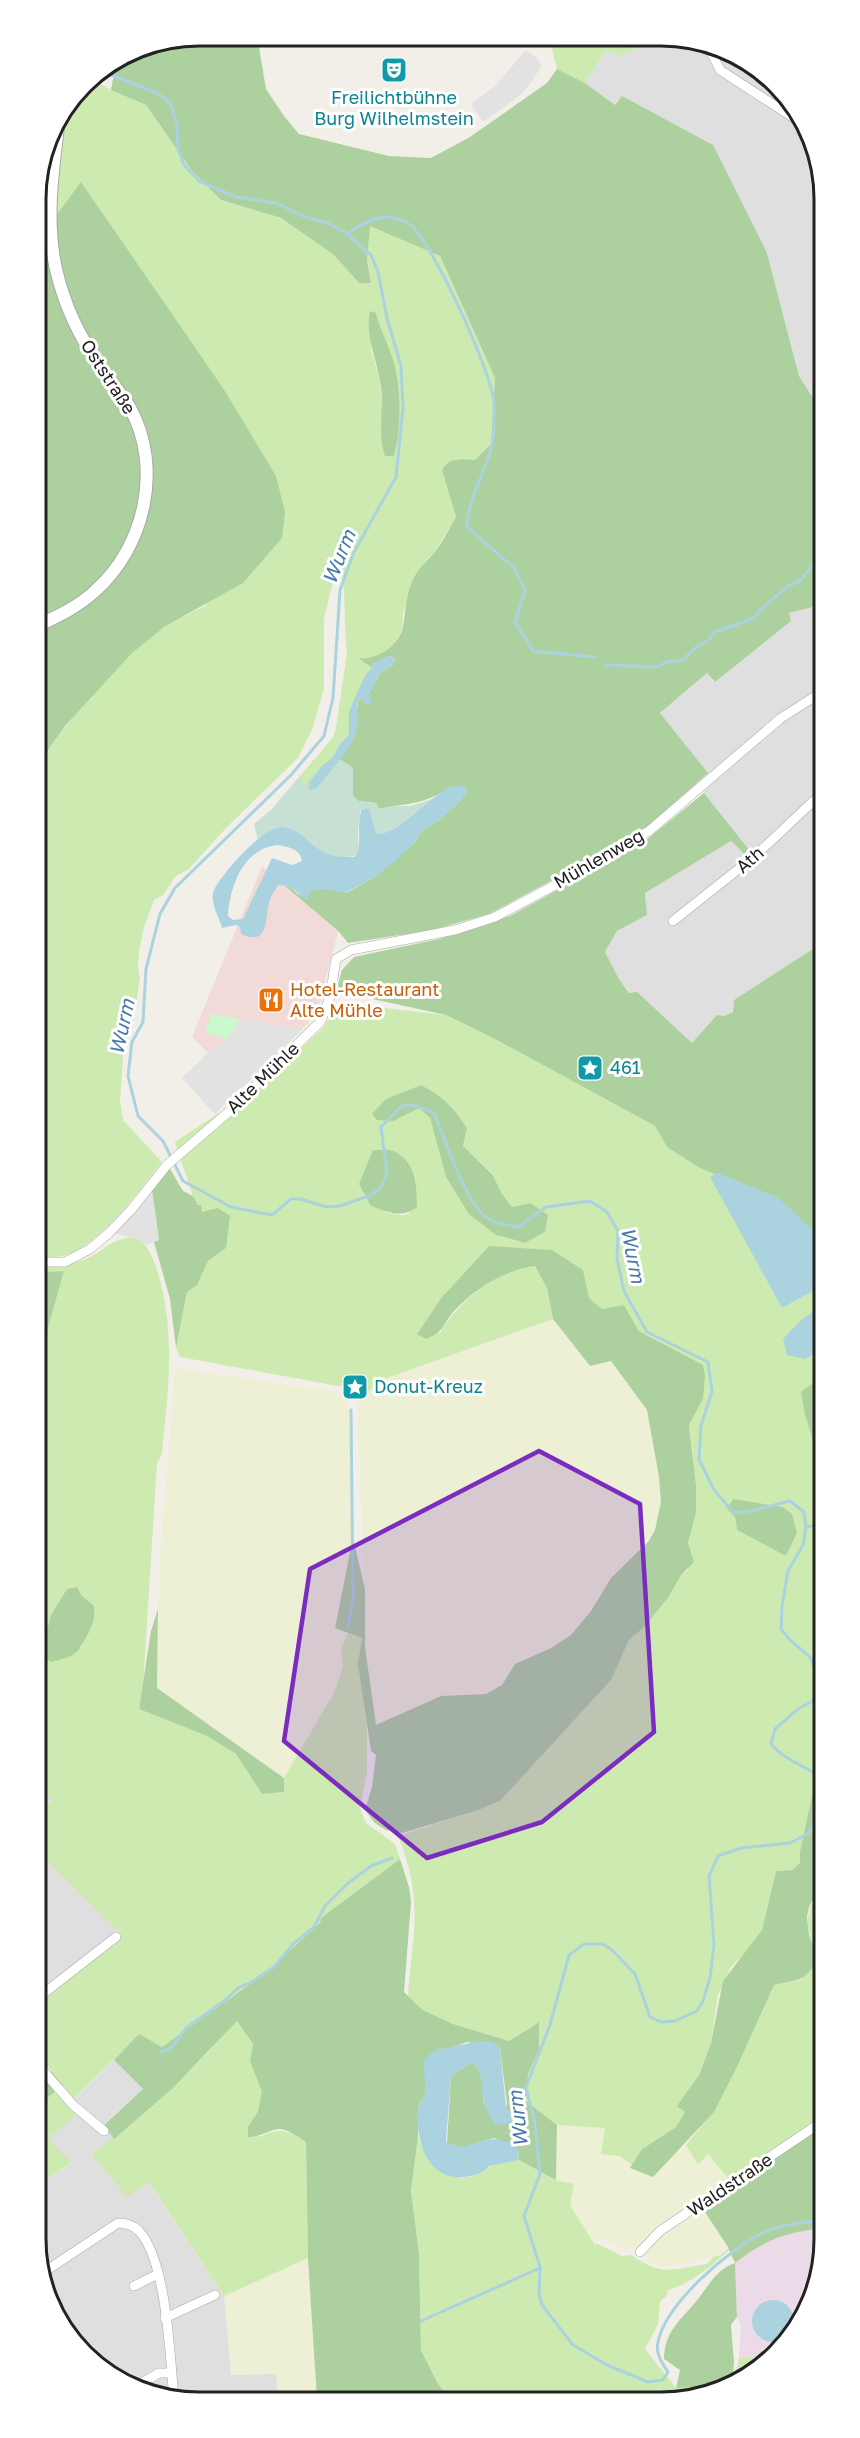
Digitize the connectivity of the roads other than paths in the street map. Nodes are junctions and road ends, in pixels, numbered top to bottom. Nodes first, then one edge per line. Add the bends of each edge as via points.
1 (713, 57) edge
2 (786, 113) edge
3 (56, 146) edge
4 (47, 621) edge
5 (814, 697) edge
6 (814, 801) edge
7 (673, 921) dead end
8 (340, 955) joint
9 (46, 1263) edge
10 (116, 1937) dead end
11 (46, 1991) edge
12 (46, 2074) edge
13 (813, 2128) edge
14 (104, 2131) dead end
15 (640, 2252) dead end
16 (49, 2269) edge
17 (158, 2274) junction
18 (134, 2286) dead end
19 (216, 2295) dead end
20 (165, 2318) junction
21 (171, 2373) junction
22 (145, 2381) edge
23 (173, 2389) edge

1 - 2 street via 720,70
3 - 4 street, Oststraße via 51,200 56,269 75,325 140,429 147,467 139,522 119,564 96,591
5 - 8 street, Mühlenweg via 782,718 649,831 574,875 495,917 455,930
6 - 7 street, Ath via 755,856
8 - 9 street, Alte Mühle via 321,1022 232,1109 167,1165 131,1210 90,1249 65,1262
10 - 11 street
12 - 14 street via 73,2105
13 - 15 street, Waldstraße via 660,2231
16 - 17 street via 118,2223 125,2223 139,2232
17 - 18 street
17 - 20 street
19 - 20 street
20 - 21 street
21 - 22 street via 159,2373
21 - 23 street

